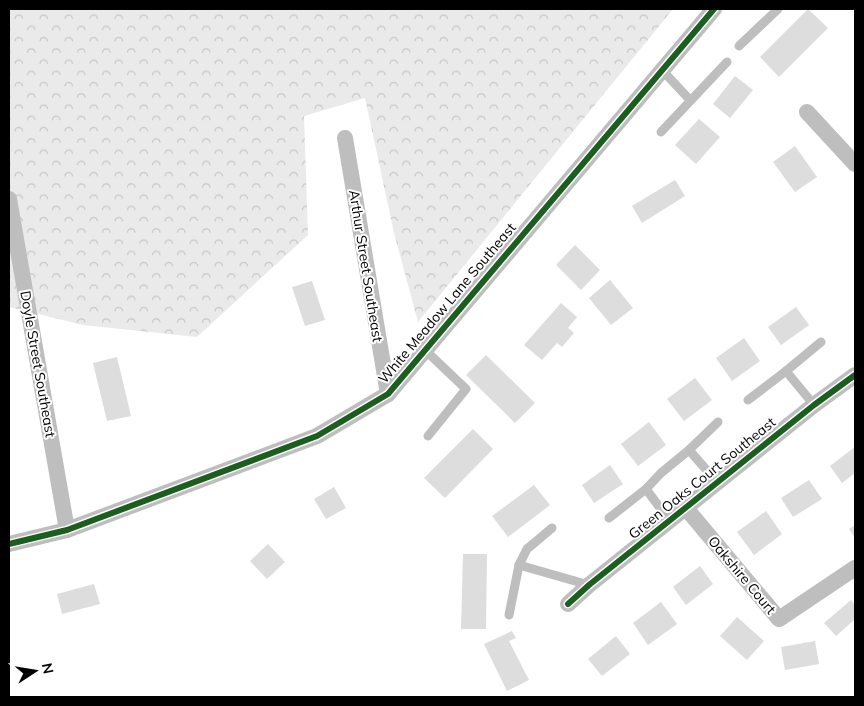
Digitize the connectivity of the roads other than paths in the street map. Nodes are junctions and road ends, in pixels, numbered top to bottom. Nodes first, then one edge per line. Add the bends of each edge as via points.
1 (714, 9) edge
2 (778, 9) edge
3 (739, 46) dead end
4 (727, 62) dead end
5 (662, 70) junction
6 (690, 100) junction
7 (807, 112) dead end
8 (661, 132) dead end
9 (345, 138) dead end
10 (855, 164) edge
11 (9, 199) edge
12 (821, 342) dead end
13 (425, 350) junction
14 (786, 371) junction
15 (855, 375) edge
16 (388, 394) junction
17 (748, 400) dead end
18 (814, 405) junction
19 (718, 422) dead end
20 (428, 436) dead end
21 (689, 450) junction
22 (717, 482) junction
23 (646, 490) junction
24 (685, 507) junction
25 (609, 518) dead end
26 (669, 520) junction
27 (552, 528) dead end
28 (67, 530) junction
29 (9, 544) edge
30 (520, 565) junction
31 (855, 568) edge
32 (589, 585) junction
33 (568, 604) dead end
34 (509, 615) dead end

1 - 5 street, White Meadow Lane Southeast
2 - 3 lane
4 - 6 lane
5 - 6 lane
5 - 13 street, White Meadow Lane Southeast
6 - 8 lane
7 - 10 street
9 - 16 street, Arthur Street Southeast
11 - 28 street, Doyle Street Southeast
12 - 14 lane
13 - 16 street, White Meadow Lane Southeast
13 - 20 lane via 466,389
14 - 17 lane
14 - 18 lane
15 - 18 street, Green Oaks Court Southeast
16 - 28 street, White Meadow Lane Southeast via 317,436
18 - 22 street, Green Oaks Court Southeast
19 - 21 lane
21 - 22 lane
21 - 23 lane
22 - 24 street, Green Oaks Court Southeast
23 - 25 lane
23 - 26 lane
24 - 26 street, Green Oaks Court Southeast
24 - 31 street, Oakshire Court via 779,619
26 - 32 street, Green Oaks Court Southeast
27 - 30 lane via 527,549
28 - 29 street, White Meadow Lane Southeast
30 - 32 lane
30 - 34 lane
32 - 33 street, Green Oaks Court Southeast

